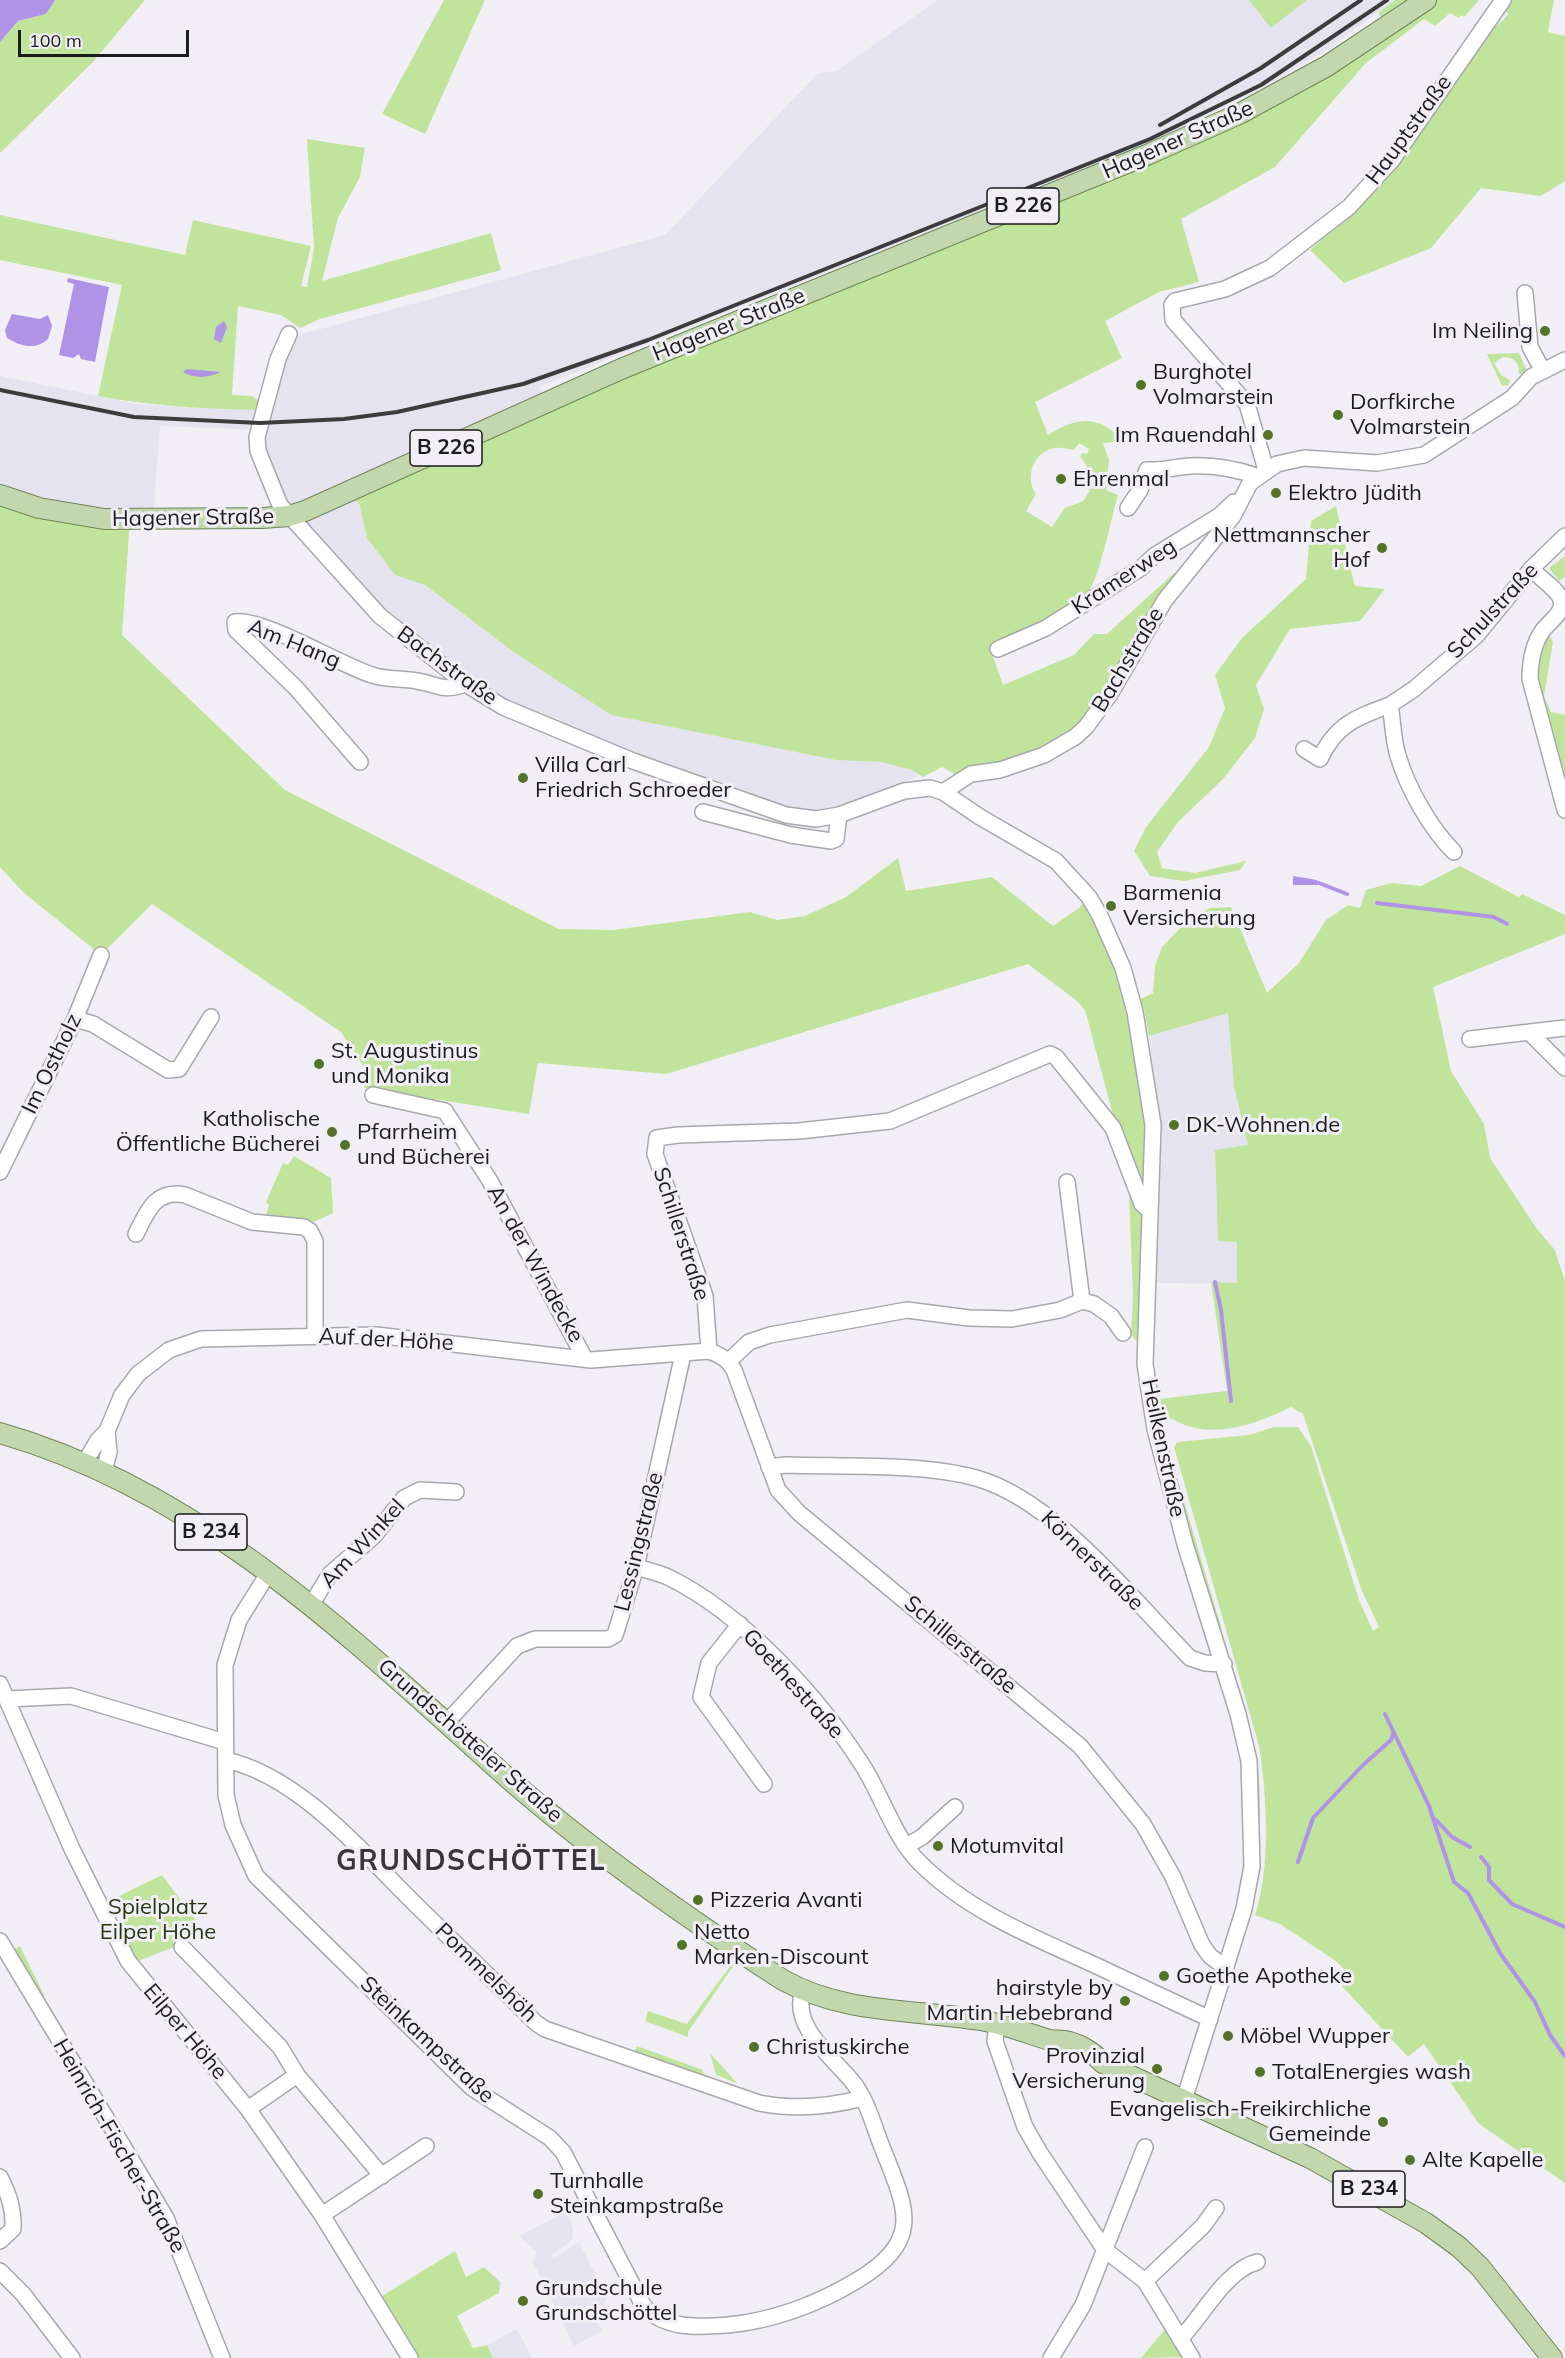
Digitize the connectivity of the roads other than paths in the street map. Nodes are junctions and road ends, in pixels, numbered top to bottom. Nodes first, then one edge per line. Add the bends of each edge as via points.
1 (1426, 0) edge
2 (1503, 0) edge
3 (1525, 293) dead end
4 (289, 334) dead end
5 (1565, 360) edge
6 (1543, 371) junction
7 (1261, 473) junction
8 (1243, 494) junction
9 (0, 495) edge
10 (1128, 508) dead end
11 (290, 516) junction
12 (1565, 536) edge
13 (1531, 569) junction
14 (998, 649) dead end
15 (466, 684) junction
16 (1390, 705) junction
17 (1304, 749) dead end
18 (360, 762) dead end
19 (943, 792) junction
20 (1565, 810) edge
21 (703, 812) dead end
22 (839, 815) junction
23 (1454, 852) dead end
24 (101, 955) dead end
25 (211, 1017) dead end
26 (75, 1019) junction
27 (1565, 1028) edge
28 (1529, 1032) junction
29 (1470, 1039) dead end
30 (1565, 1068) edge
31 (373, 1095) dead end
32 (0, 1172) edge
33 (1067, 1182) dead end
34 (1149, 1210) junction
35 (136, 1234) dead end
36 (1082, 1301) junction
37 (1123, 1333) dead end
38 (315, 1334) junction
39 (709, 1351) junction
40 (683, 1354) junction
41 (585, 1359) junction
42 (729, 1362) junction
43 (106, 1431) junction
44 (0, 1433) edge
45 (85, 1462) junction
46 (769, 1467) junction
47 (104, 1471) junction
48 (456, 1492) dead end
49 (636, 1566) junction
50 (269, 1572) junction
51 (311, 1605) junction
52 (740, 1624) junction
53 (1224, 1664) junction
54 (0, 1684) edge
55 (7, 1699) junction
56 (447, 1722) junction
57 (225, 1742) junction
58 (226, 1760) junction
59 (764, 1784) dead end
60 (956, 1807) dead end
61 (908, 1845) junction
62 (0, 1941) edge
63 (182, 1947) dead end
64 (1226, 1968) junction
65 (803, 1990) junction
66 (1210, 2019) junction
67 (997, 2023) junction
68 (297, 2075) junction
69 (863, 2098) junction
70 (1184, 2100) junction
71 (248, 2109) junction
72 (426, 2146) dead end
73 (1145, 2147) dead end
74 (382, 2176) junction
75 (0, 2177) edge
76 (1216, 2208) dead end
77 (322, 2215) junction
78 (0, 2241) edge
79 (1106, 2250) junction
80 (1257, 2262) dead end
81 (0, 2271) edge
82 (1145, 2281) junction
83 (1182, 2337) junction
84 (72, 2358) edge
85 (222, 2358) edge
86 (410, 2358) edge
87 (1051, 2358) edge
88 (1192, 2358) edge
89 (1552, 2358) edge

1 - 11 main road, Hagener Straße / B 226 via 1327,66 1239,114 621,369
2 - 7 street, Hauptstraße via 1392,160 1349,207 1270,268 1225,289 1172,305 1176,324 1247,404
3 - 6 street via 1530,347
4 - 11 street, Bachstraße via 257,437 262,462 280,505
5 - 6 street
6 - 7 street via 1517,389 1512,398 1424,455 1377,463 1293,459
7 - 8 street, Bachstraße
7 - 10 street via 1189,466 1147,470
8 - 14 street, Kramerweg via 1220,516 1141,568 1046,628
8 - 19 street, Bachstraße via 1233,516 1165,600 1086,727 1044,755 1000,770 971,774
9 - 11 main road, Hagener Straße / B 226 via 39,508 104,519
11 - 15 street, Bachstraße via 380,616
12 - 13 street, Schulstraße
13 - 16 street, Schulstraße via 1476,636
13 - 20 street via 1560,597 1562,604 1535,646 1530,679
15 - 18 street, Am Hang via 448,690 419,681 374,676 252,624 235,622 234,628 242,637 296,688
15 - 22 street, Bachstraße via 503,707 710,789 786,815 816,819
16 - 17 street, Schulstraße via 1338,730 1320,759
16 - 23 street via 1397,754 1406,776 1443,841
19 - 22 street, Bachstraße via 930,788 904,791
19 - 34 street, Heilkenstraße via 1056,861 1089,897 1100,916 1123,968 1148,1080 1153,1125
21 - 22 street via 831,841 836,839
24 - 26 street, Im Ostholz
25 - 26 street via 175,1071 93,1024
26 - 32 street, Im Ostholz
27 - 28 street
28 - 29 street
28 - 30 street
31 - 41 street, An der Windecke via 444,1111 490,1181
33 - 36 street
34 - 39 street, Schillerstraße via 1142,1204 1113,1128 1050,1054 890,1121 799,1131 657,1138 655,1154 705,1296
34 - 53 street, Heilkenstraße via 1146,1364 1150,1402 1163,1465
35 - 38 street via 152,1203 171,1194 184,1195 263,1225 304,1227 315,1241
36 - 37 street via 1111,1316
36 - 42 street via 1060,1310 1012,1319 906,1310 770,1335 742,1347
38 - 41 street, Auf der Höhe via 393,1336
38 - 43 street, Auf der Höhe via 211,1338 181,1345 138,1374 122,1395
39 - 40 street, Auf der Höhe
39 - 42 street
40 - 41 street, Auf der Höhe
40 - 49 street, Lessingstraße
42 - 46 street, Schillerstraße
43 - 45 street, Auf der Höhe
43 - 47 street, Auf der Höhe via 109,1452
44 - 45 main road, Grundschötteler Straße / B 234
45 - 47 main road, Grundschötteler Straße / B 234
46 - 53 street, Körnerstraße via 927,1471 974,1478 1007,1490 1062,1528 1190,1658 1205,1664
46 - 64 street, Schillerstraße via 778,1490 799,1513 1080,1746 1143,1824 1173,1877 1202,1945 1209,1956
47 - 50 main road, Grundschötteler Straße / B 234 via 169,1506
48 - 51 street, Am Winkel via 420,1490 404,1498 374,1536 330,1574
49 - 52 street, Goethestraße via 669,1577
49 - 56 street, Lessingstraße via 612,1638 535,1639 517,1646
50 - 51 main road, Grundschötteler Straße / B 234
50 - 57 street, Steinkampstraße via 239,1620 226,1655
51 - 56 main road, Grundschötteler Straße / B 234
52 - 59 street via 709,1663 701,1697
52 - 61 street, Goethestraße via 775,1658 844,1741
53 - 64 street, Heilkenstraße via 1249,1761 1252,1812 1252,1866 1245,1909
54 - 55 street, Eilper Höhe
55 - 57 street via 71,1696
55 - 71 street, Eilper Höhe via 72,1849 128,1962
56 - 65 main road, Grundschötteler Straße / B 234 via 517,1785 607,1856 765,1968
57 - 58 street, Steinkampstraße
58 - 69 street, Pommelshöh via 267,1774 348,1838 545,2029 759,2103 784,2108
58 - 69 street, Steinkampstraße via 226,1795 233,1825 256,1876 472,2088 550,2138 563,2152 643,2305 658,2318 705,2326 772,2316 838,2292 887,2258 904,2230 905,2208
60 - 61 street
61 - 66 street, Goethestraße via 920,1863 948,1888 1004,1923
62 - 85 street, Heinrich-Fischer-Straße via 166,2218
63 - 68 street via 280,2047
64 - 66 street, Heilkenstraße
65 - 67 main road, Grundschötteler Straße / B 234 via 851,2006
65 - 69 street, Steinkampstraße via 801,2010 810,2032
66 - 70 street, Heilkenstraße
67 - 70 main road, Grundschötteler Straße / B 234 via 1054,2041 1067,2041
67 - 79 street via 995,2041 1025,2127
68 - 71 street
68 - 74 street
70 - 89 main road, Grundschötteler Straße / B 234 via 1333,2170 1443,2235 1480,2267
71 - 77 street, Eilper Höhe
72 - 74 street
73 - 79 street
74 - 77 street
75 - 78 street via 12,2200 14,2216 13,2229
76 - 82 street via 1203,2226
77 - 86 street, Eilper Höhe
79 - 82 street
79 - 87 street via 1083,2305
80 - 83 street via 1246,2265 1208,2303
81 - 84 street via 23,2294
82 - 83 street
83 - 88 street

